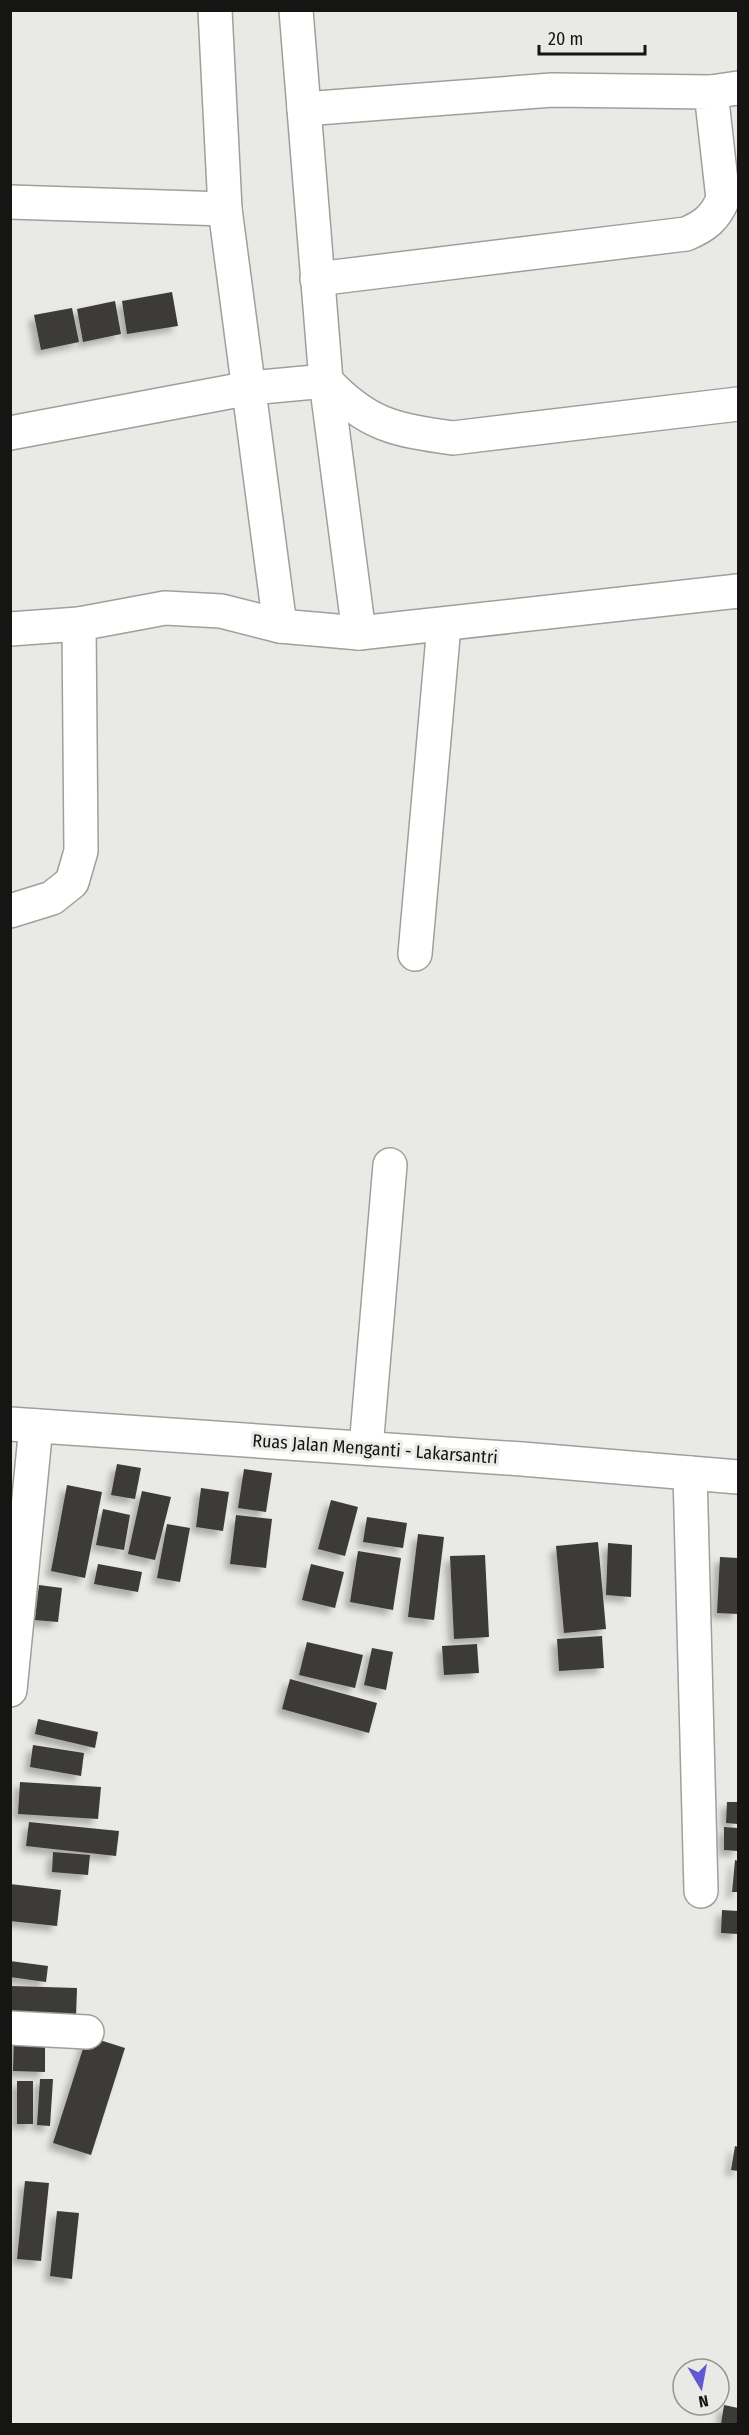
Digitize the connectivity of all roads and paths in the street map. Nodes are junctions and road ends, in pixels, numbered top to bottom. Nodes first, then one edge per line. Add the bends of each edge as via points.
1 (215, 10) edge
2 (296, 10) edge
3 (725, 90) edge
4 (304, 109) junction
5 (10, 202) edge
6 (225, 209) junction
7 (317, 279) junction
8 (326, 381) junction
9 (250, 388) junction
10 (738, 404) edge
11 (10, 433) edge
12 (738, 591) edge
13 (79, 624) junction
14 (444, 624) junction
15 (280, 626) junction
16 (10, 629) edge
17 (359, 633) junction
18 (10, 911) edge
19 (415, 954) dead end
20 (390, 1164) dead end
21 (23, 1425) edge
22 (366, 1448) junction
23 (690, 1473) junction
24 (738, 1477) edge
25 (10, 1690) edge
26 (701, 1891) dead end
27 (10, 2028) edge
28 (87, 2032) dead end

1 - 6 street
2 - 4 street
3 - 4 street via 552,90
3 - 7 street via 723,200 717,214 702,227 665,237
4 - 7 street
5 - 6 street
6 - 9 street
7 - 8 street
8 - 9 street
8 - 10 street via 347,404 373,420 407,432 453,438
8 - 17 street
9 - 11 street
9 - 15 street
12 - 14 street
13 - 15 street via 165,608 221,611
13 - 16 street
13 - 18 street via 81,851 72,882 52,898
14 - 17 street
14 - 19 street
15 - 17 street
20 - 22 street
21 - 22 street, Ruas Jalan Menganti - Lakarsantri
21 - 25 street
22 - 23 street, Ruas Jalan Menganti - Lakarsantri
23 - 24 street, Ruas Jalan Menganti - Lakarsantri
23 - 26 street
27 - 28 street

